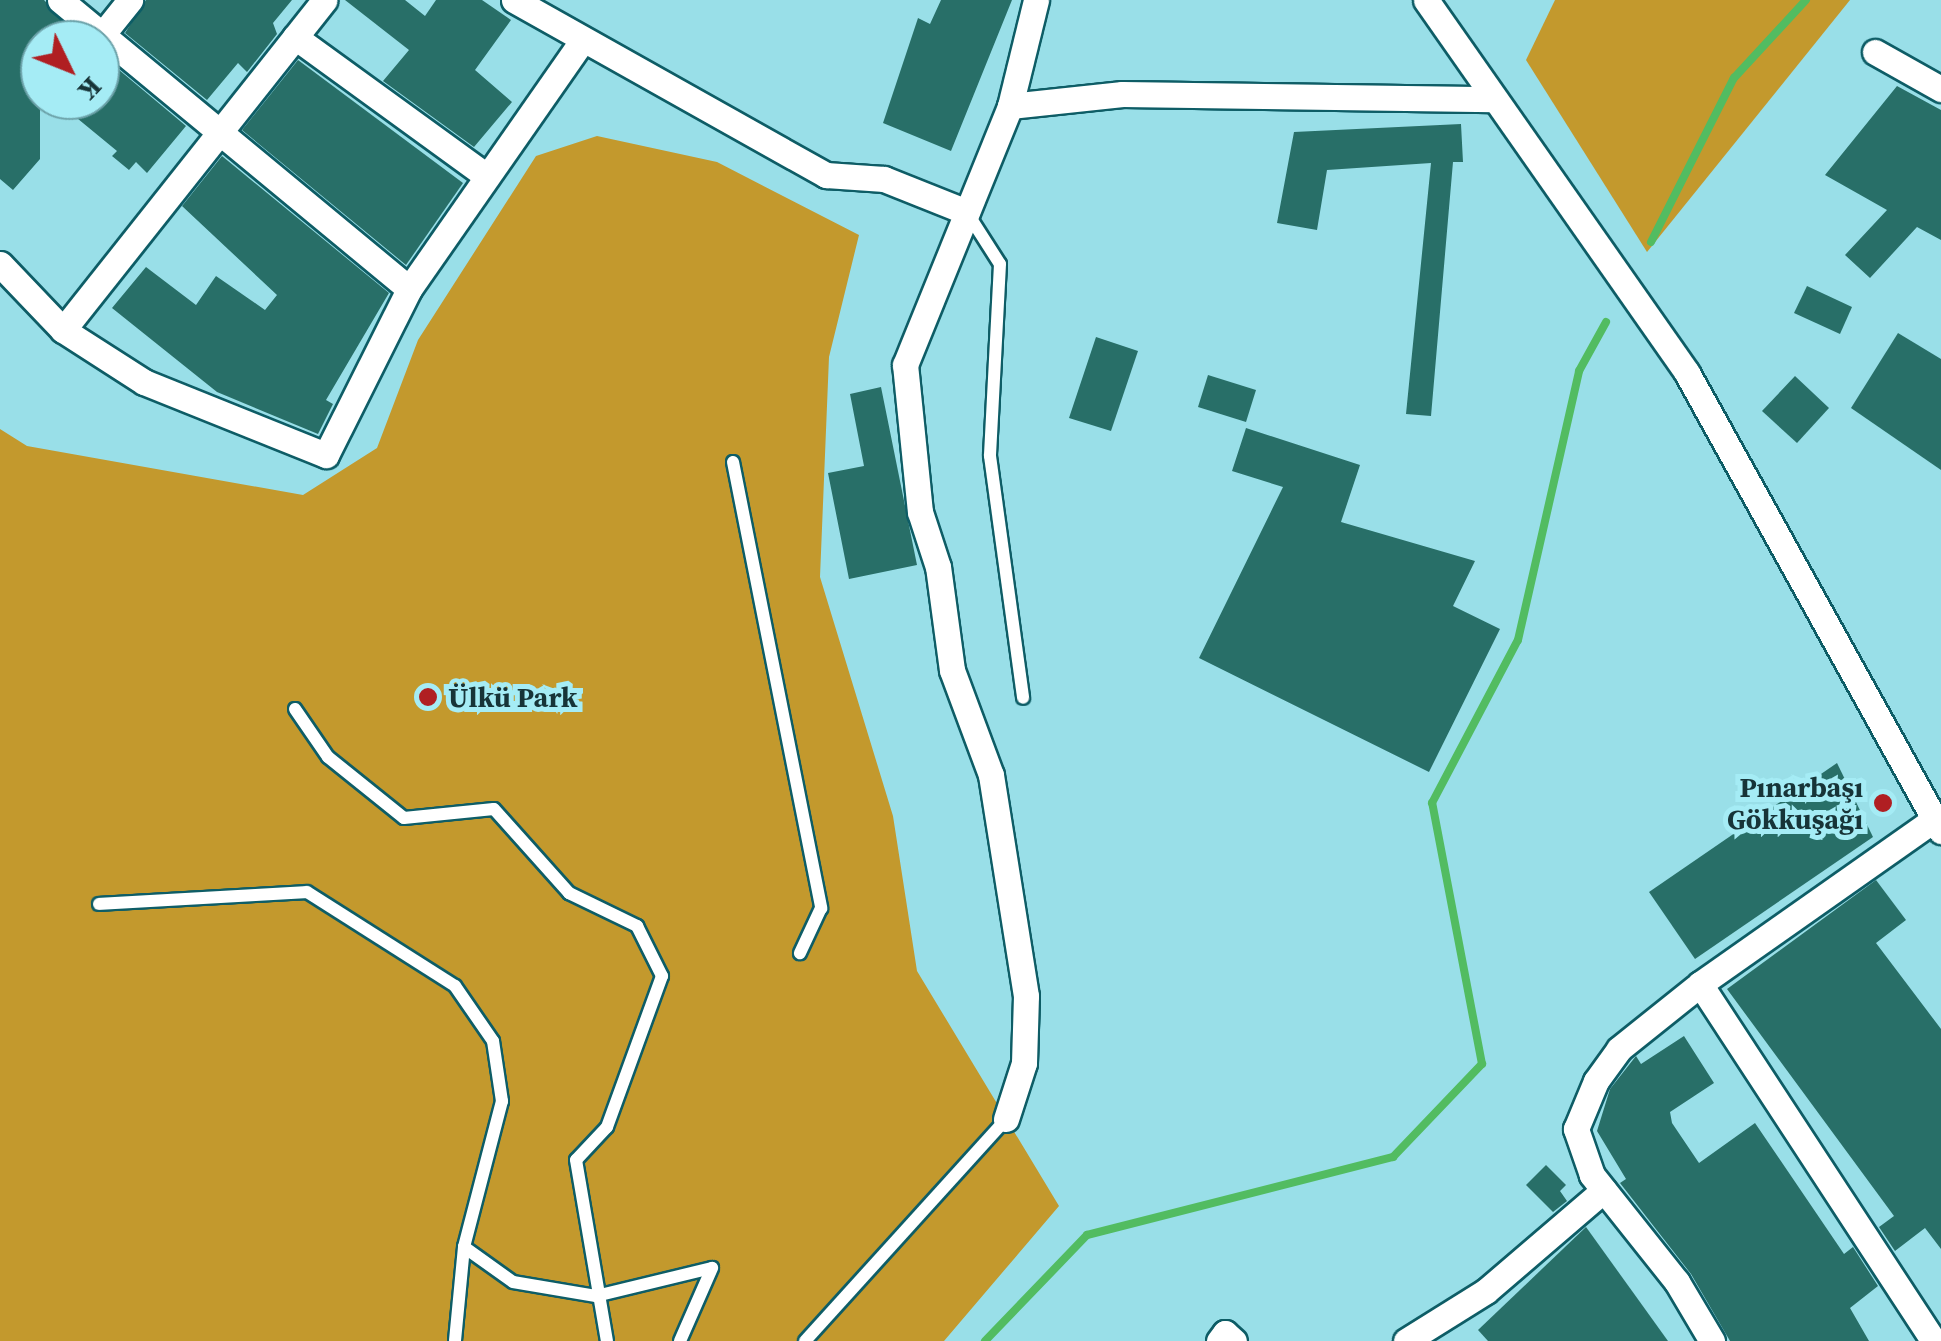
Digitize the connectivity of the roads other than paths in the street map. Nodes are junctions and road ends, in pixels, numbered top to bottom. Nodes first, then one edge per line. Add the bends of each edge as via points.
1 (60, 0) edge
2 (130, 0) edge
3 (325, 0) edge
4 (514, 0) edge
5 (1036, 0) edge
6 (1426, 0) edge
7 (84, 20) edge
8 (114, 20) edge
9 (296, 37) junction
10 (581, 42) junction
11 (120, 50) edge
12 (1874, 52) dead end
13 (1941, 89) edge
14 (1494, 100) junction
15 (1010, 106) junction
16 (220, 132) junction
17 (486, 176) junction
18 (967, 212) junction
19 (0, 264) edge
20 (409, 288) junction
21 (64, 330) junction
22 (733, 462) dead end
23 (1023, 698) dead end
24 (296, 710) dead end
25 (1938, 825) edge
26 (99, 904) dead end
27 (800, 953) dead end
28 (1700, 984) junction
29 (1006, 1119) joint
30 (1604, 1190) junction
31 (464, 1247) junction
32 (596, 1296) junction
33 (1710, 1340) edge
34 (455, 1341) edge
35 (608, 1341) edge
36 (680, 1341) edge
37 (806, 1341) edge
38 (1219, 1341) edge
39 (1234, 1341) edge
40 (1406, 1341) edge
41 (1934, 1341) edge

1 - 7 street
2 - 8 street
3 - 9 street
4 - 10 street
5 - 15 street
6 - 14 street
9 - 16 street
9 - 17 street
10 - 17 street
10 - 18 street via 826,174 884,179
11 - 16 street
12 - 13 street
14 - 15 street via 1122,94
14 - 25 street via 1687,373
15 - 18 street
16 - 20 street
16 - 21 street
17 - 20 street
18 - 23 lane via 1000,264 990,456
18 - 29 street via 905,365 920,512 938,567 952,670 991,775 1026,996 1024,1063
19 - 21 street
20 - 21 street via 326,455 144,382
22 - 27 lane via 821,908
24 - 32 lane via 328,757 404,818 494,809 569,893 638,926 662,976 607,1127 576,1160
25 - 28 street
26 - 31 lane via 307,892 456,986 493,1041 502,1100
28 - 30 street via 1619,1049 1596,1081 1576,1129
28 - 41 street
29 - 37 lane
30 - 33 street via 1676,1282
30 - 40 street via 1486,1291
31 - 32 lane via 513,1282
31 - 34 lane
32 - 35 lane
32 - 36 lane via 712,1268
38 - 39 street via 1225,1333

